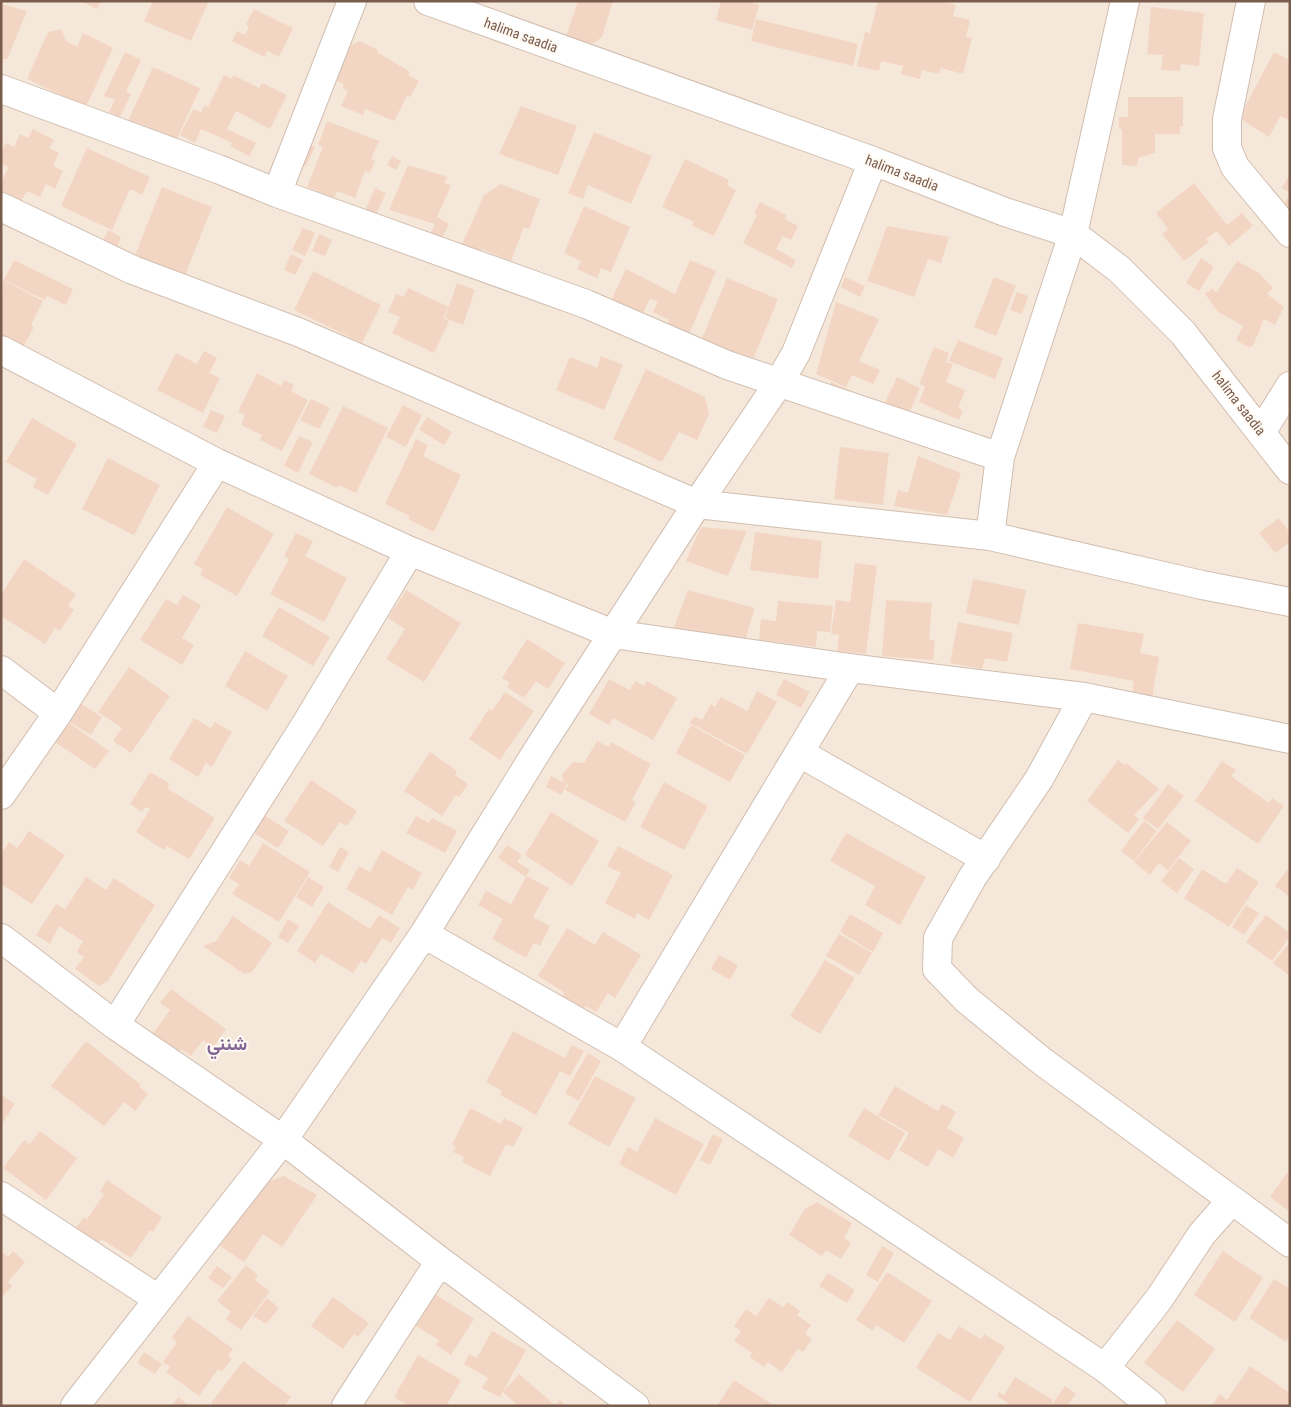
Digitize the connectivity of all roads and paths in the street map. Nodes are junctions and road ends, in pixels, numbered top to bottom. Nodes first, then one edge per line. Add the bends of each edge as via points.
1 (352, 1) edge
2 (428, 1) edge
3 (1125, 1) edge
4 (1251, 1) edge
5 (1, 89) edge
6 (873, 161) junction
7 (277, 193) junction
8 (1, 207) edge
9 (1290, 233) edge
10 (1073, 234) junction
11 (1, 350) edge
12 (780, 381) junction
13 (1290, 386) edge
14 (1262, 432) junction
15 (1000, 457) junction
16 (217, 463) junction
17 (1290, 470) edge
18 (697, 504) junction
19 (990, 536) junction
20 (410, 551) junction
21 (1290, 602) edge
22 (612, 634) junction
23 (850, 668) junction
24 (1, 670) edge
25 (1084, 697) junction
26 (58, 713) junction
27 (1290, 739) edge
28 (800, 753) junction
29 (1, 795) edge
30 (986, 859) junction
31 (424, 934) junction
32 (1, 938) edge
33 (115, 1025) junction
34 (622, 1046) junction
35 (283, 1140) junction
36 (1, 1196) edge
37 (1232, 1200) junction
38 (1290, 1243) edge
39 (440, 1261) junction
40 (158, 1299) junction
41 (1105, 1368) junction
42 (75, 1406) edge
43 (346, 1406) edge
44 (636, 1406) edge
45 (1152, 1406) edge

1 - 7 street
2 - 6 street, halima saadia
3 - 10 street
4 - 9 street via 1227,120 1227,148 1235,167
5 - 7 street
6 - 10 street, halima saadia via 1005,212
6 - 12 street via 796,354
7 - 12 street via 586,304 727,365
8 - 18 street via 133,270 298,332
10 - 14 street, halima saadia via 1119,269 1182,333
10 - 15 street
11 - 16 street
12 - 15 street
12 - 18 street
13 - 14 street
14 - 17 street, halima saadia
15 - 19 street
16 - 20 street
16 - 26 street
18 - 19 street
18 - 22 street
19 - 21 street
20 - 22 street
20 - 33 street via 306,724
22 - 23 street
22 - 31 street
23 - 25 street
23 - 28 street
24 - 26 street
25 - 27 street
25 - 30 street via 1039,779
26 - 29 street
28 - 30 street
28 - 34 street
30 - 37 street via 938,938 937,969 967,1000 1043,1062
31 - 34 street
31 - 35 street
32 - 33 street
33 - 35 street
34 - 41 street
35 - 39 street
35 - 40 street
36 - 40 street
37 - 38 street
37 - 41 street via 1202,1234
39 - 43 street
39 - 44 street
40 - 42 street
41 - 45 street

